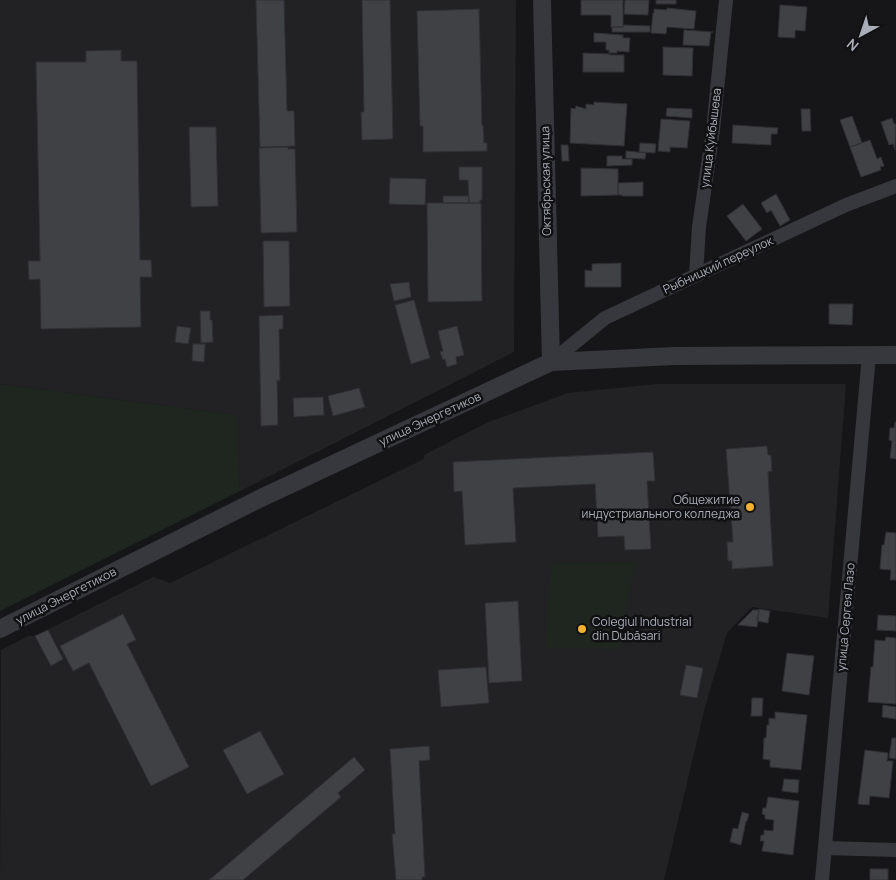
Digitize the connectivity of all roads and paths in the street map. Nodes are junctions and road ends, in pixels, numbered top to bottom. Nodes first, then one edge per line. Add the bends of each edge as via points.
1 (542, 0) edge
2 (726, 0) edge
3 (896, 186) edge
4 (696, 275) junction
5 (869, 355) junction
6 (896, 355) edge
7 (551, 362) junction
8 (0, 630) edge
9 (826, 848) junction
10 (896, 850) edge
11 (822, 880) edge

1 - 7 street, Октябрьская улица
2 - 4 street, улица Куйбышева
3 - 4 street, Рыбницкий переулок via 846,205
4 - 7 street, Рыбницкий переулок via 605,318
5 - 6 street, улица Энергетиков
5 - 7 street, улица Энергетиков via 674,356
5 - 9 street, улица Сергея Лазо
7 - 8 street, улица Энергетиков via 259,499
9 - 10 street
9 - 11 street, улица Сергея Лазо

